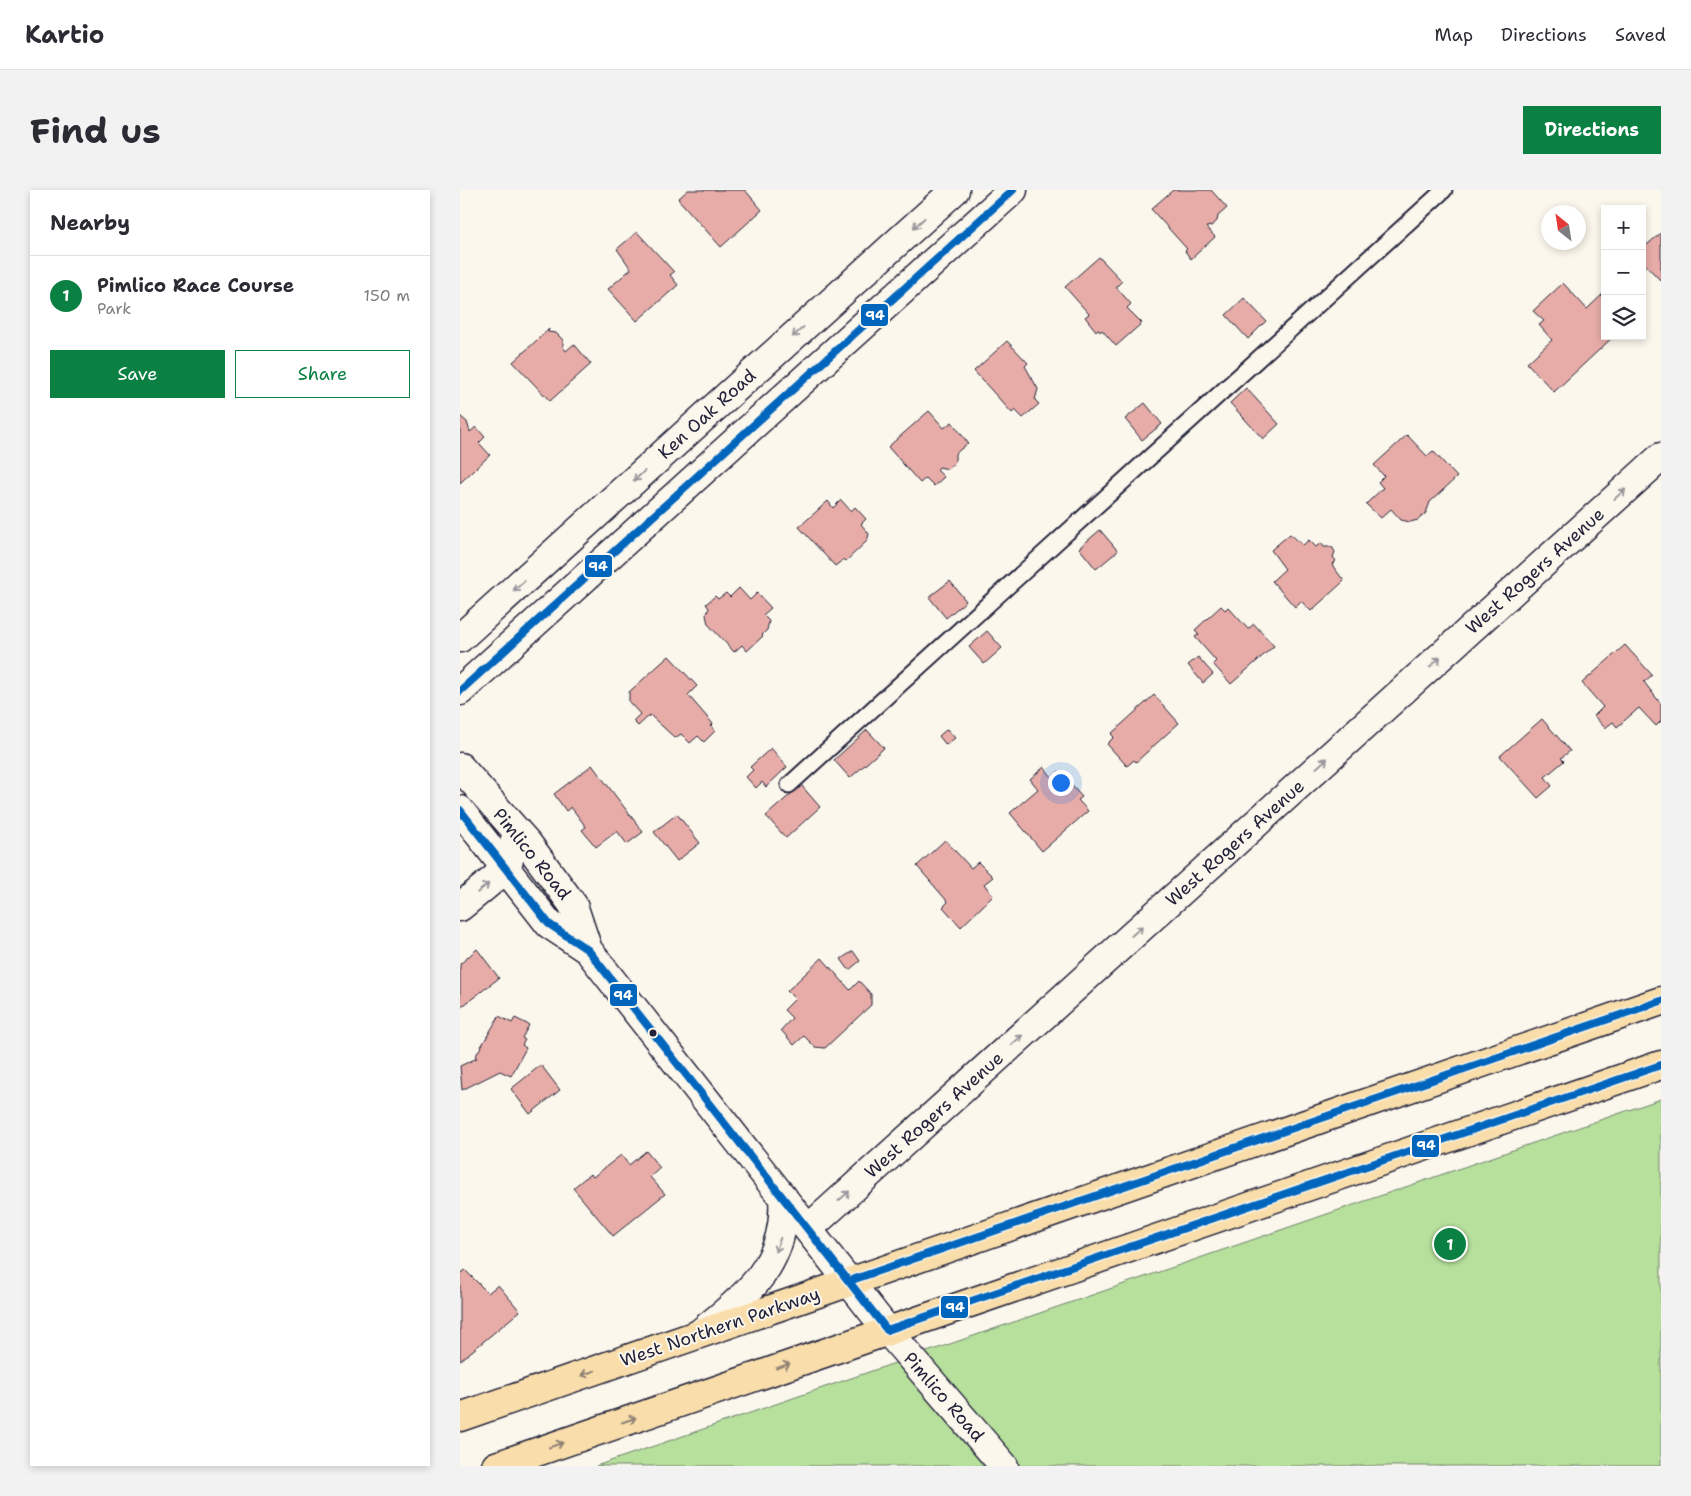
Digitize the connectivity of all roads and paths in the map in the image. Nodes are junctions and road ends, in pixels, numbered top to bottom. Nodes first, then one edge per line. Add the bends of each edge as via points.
1 (955, 190) edge
2 (1013, 190) edge
3 (1444, 190) edge
4 (1661, 457) edge
5 (460, 638) edge
6 (460, 691) edge
7 (460, 767) edge
8 (789, 785) dead end
9 (460, 810) edge
10 (517, 833) junction
11 (506, 869) junction
12 (460, 907) edge
13 (588, 950) junction
14 (1661, 1001) edge
15 (1661, 1065) edge
16 (783, 1197) junction
17 (808, 1229) junction
18 (849, 1281) junction
19 (887, 1330) junction
20 (696, 1336) junction
21 (460, 1417) edge
22 (496, 1466) edge
23 (1004, 1466) edge

1 -> 5 street, Ken Oak Road
2 - 6 street
3 - 8 lane
17 -> 4 street, West Rogers Avenue
7 - 10 street, Pimlico Road
9 - 11 street, Pimlico Road
10 - 11 street
10 - 13 street, Pimlico Road via 573,905
12 -> 11 street
11 - 13 street, Pimlico Road via 549,924
13 - 16 street, Pimlico Road
14 - 18 main road, West Northern Parkway
15 - 19 main road
16 - 17 street, Pimlico Road
16 -> 20 street via 781,1237 770,1265 734,1305
17 - 18 street, Pimlico Road
18 - 19 street, Pimlico Road
18 - 20 main road, West Northern Parkway
22 -> 19 main road
19 - 23 street, Pimlico Road
20 -> 21 main road, West Northern Parkway

